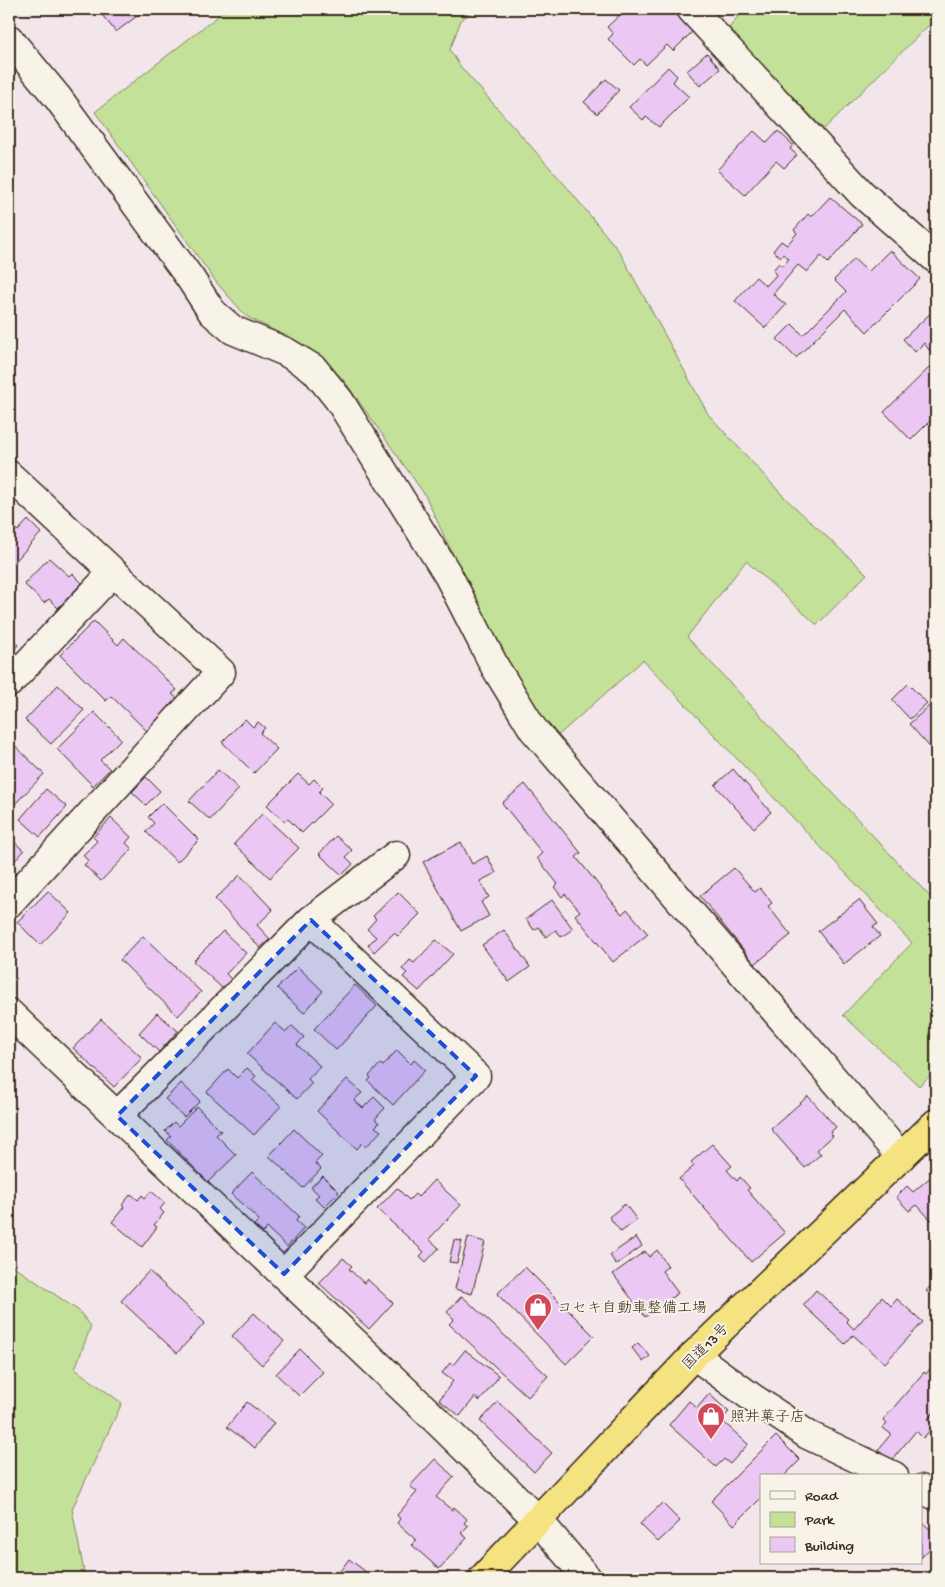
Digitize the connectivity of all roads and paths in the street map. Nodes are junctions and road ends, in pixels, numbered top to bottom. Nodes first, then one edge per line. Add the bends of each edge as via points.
1 (691, 9) edge
2 (9, 39) edge
3 (936, 259) edge
4 (9, 475) edge
5 (113, 572) junction
6 (9, 684) edge
7 (396, 855) dead end
8 (9, 903) edge
9 (311, 920) junction
10 (9, 1013) edge
11 (117, 1116) junction
12 (936, 1123) edge
13 (901, 1157) junction
14 (284, 1274) junction
15 (694, 1355) junction
16 (890, 1474) edge
17 (922, 1489) edge
18 (936, 1496) edge
19 (537, 1519) junction
20 (483, 1578) edge
21 (588, 1578) edge

1 - 3 street via 862,194
2 - 13 street via 58,98 212,312 234,330 286,352 314,369 339,400 448,575 494,667 533,729
4 - 5 street
5 - 6 street
5 - 8 street via 221,672
7 - 9 street
9 - 11 street
9 - 14 street via 476,1076
10 - 11 street
11 - 14 street
12 - 13 highway, 国道13号
13 - 15 highway, 国道13号
14 - 19 street
15 - 16 street via 808,1435
15 - 19 highway, 国道13号
17 - 18 street
19 - 20 highway, 国道13号
19 - 21 street

